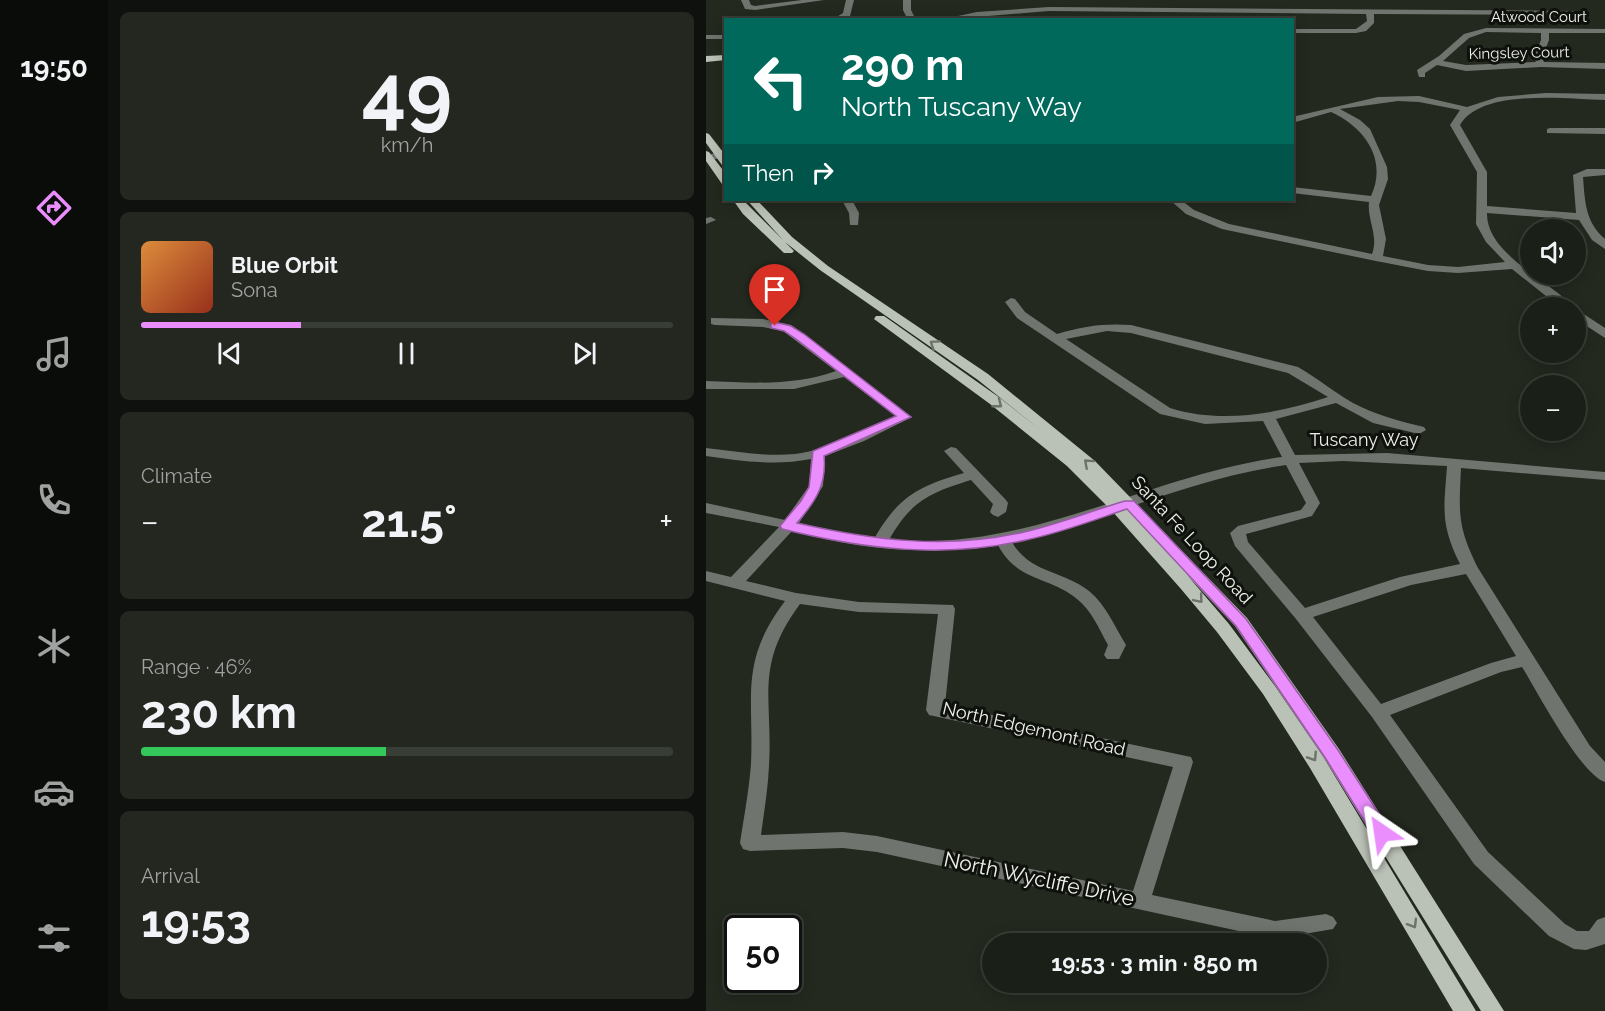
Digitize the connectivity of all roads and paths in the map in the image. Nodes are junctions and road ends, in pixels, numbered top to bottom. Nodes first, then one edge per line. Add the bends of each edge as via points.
1 (745, 0) edge
2 (820, 0) edge
3 (850, 0) edge
4 (899, 0) edge
5 (907, 0) edge
6 (1572, 13) junction
7 (1370, 14) junction
8 (1157, 15) edge
9 (898, 17) dead end
10 (840, 18) edge
11 (911, 18) edge
12 (959, 18) edge
13 (981, 18) edge
14 (1294, 31) edge
15 (1545, 31) junction
16 (1586, 31) junction
17 (1604, 31) edge
18 (706, 37) edge
19 (724, 37) edge
20 (724, 55) edge
21 (706, 57) edge
22 (1435, 62) junction
23 (1541, 64) junction
24 (1604, 66) edge
25 (1422, 75) dead end
26 (1604, 97) edge
27 (1332, 109) junction
28 (1465, 109) junction
29 (1294, 119) edge
30 (1550, 131) dead end
31 (1604, 131) edge
32 (706, 136) edge
33 (707, 157) edge
34 (724, 158) edge
35 (1604, 172) edge
36 (724, 179) edge
37 (1294, 190) edge
38 (1374, 199) junction
39 (739, 201) edge
40 (753, 201) edge
41 (848, 201) edge
42 (1176, 201) edge
43 (1480, 209) junction
44 (1581, 217) junction
45 (854, 223) dead end
46 (1604, 246) edge
47 (1376, 258) junction
48 (1514, 265) junction
49 (1555, 297) edge
50 (1011, 302) dead end
51 (1586, 320) edge
52 (1604, 320) edge
53 (715, 321) dead end
54 (1590, 323) junction
55 (1604, 334) edge
56 (1056, 338) junction
57 (846, 372) junction
58 (706, 386) edge
59 (1336, 399) junction
60 (1268, 417) junction
61 (1418, 430) dead end
62 (951, 451) dead end
63 (706, 452) edge
64 (818, 454) junction
65 (1290, 461) junction
66 (1454, 462) junction
67 (975, 475) junction
68 (1604, 476) edge
69 (1123, 506) junction
70 (706, 508) edge
71 (998, 512) dead end
72 (787, 526) junction
73 (1003, 539) junction
74 (879, 544) junction
75 (1470, 568) junction
76 (706, 576) edge
77 (735, 583) junction
78 (796, 598) junction
79 (1302, 615) junction
80 (1113, 654) dead end
81 (1526, 660) junction
82 (1378, 712) junction
83 (1604, 776) edge
84 (1140, 901) junction
85 (1326, 923) dead end
86 (1604, 926) edge
87 (1465, 1011) edge
88 (1493, 1011) edge

1 - 2 street via 748,7 756,8
3 - 10 street via 847,14
4 - 9 street
5 - 11 street
6 - 7 street
6 - 8 street
6 - 16 street
7 - 8 street
7 - 14 street via 1371,21 1363,28
8 - 12 street via 1030,9
8 - 13 street via 1038,12
15 - 16 street, Atwood Court
15 - 22 street, Atwood Court via 1471,32
15 - 23 street via 1538,58
16 - 17 street, Atwood Court
18 - 19 street
20 - 21 main road
22 - 23 street, Kingsley Court via 1465,68
22 - 25 street, Atwood Court via 1420,72
23 - 24 street, Kingsley Court
26 - 28 street via 1506,98
27 - 28 street via 1353,102 1392,98 1434,101
27 - 29 street
27 - 38 street via 1358,120 1370,133 1383,176
28 - 43 street via 1455,125 1482,172
30 - 31 street
32 - 34 main road
33 - 34 street
33 - 36 main road
35 - 44 street via 1578,175
37 - 38 street
38 - 47 street via 1382,239
39 -> 69 main road, Santa Fe Loop Road via 796,258 995,401
69 -> 40 main road, Santa Fe Loop Road via 1090,464 1038,420 983,377 824,268 788,239
41 - 45 street
42 - 47 street via 1190,212 1226,227
43 - 44 street
43 - 48 street via 1490,240
44 - 46 street
47 - 48 street via 1442,269
48 - 49 street
50 - 56 street via 1021,315
51 - 54 street
52 - 54 street
53 - 57 street via 787,328
54 - 55 street
56 - 59 street via 1082,330 1131,329 1293,370
56 - 60 street via 1176,416
57 - 58 street via 827,380 783,388
57 - 64 street via 905,417
59 - 60 street
59 - 61 street via 1378,420
60 - 65 street
62 - 67 street
63 - 64 street via 781,459
64 - 72 street via 816,487
65 - 66 street, Tuscany Way via 1400,457
65 - 69 street, Tuscany Way via 1199,479
65 - 79 street via 1313,503 1312,509 1238,533 1240,543
66 - 68 street, Tuscany Way
66 - 75 street via 1451,518
67 - 71 street via 1001,503
67 - 74 street via 914,499 902,508
69 - 73 street, Tuscany Way
69 -> 87 main road, Santa Fe Loop Road via 1223,627 1269,690
69 - 88 main road, Santa Fe Loop Road via 1241,622 1332,754
70 - 72 street, Tuscany Way
72 - 74 street, Tuscany Way
72 - 77 street
73 - 74 street, Tuscany Way via 960,545
73 - 80 street via 1009,554 1022,566 1079,592 1092,604 1117,645
75 - 79 street via 1408,579
75 - 81 street
76 - 77 street, North Edgemont Road
77 - 78 street, North Edgemont Road
78 - 84 street, North Wycliffe Drive via 778,622 764,652 759,678 760,766 750,843 843,840 877,844
78 - 84 street, North Edgemont Road via 859,607 947,609 935,710 1184,762
79 - 82 street
81 - 82 street via 1497,666
81 - 83 street via 1583,751
82 - 86 street via 1482,858 1557,930 1574,940 1586,941 1597,937
84 - 85 street, North Wycliffe Drive via 1275,930

